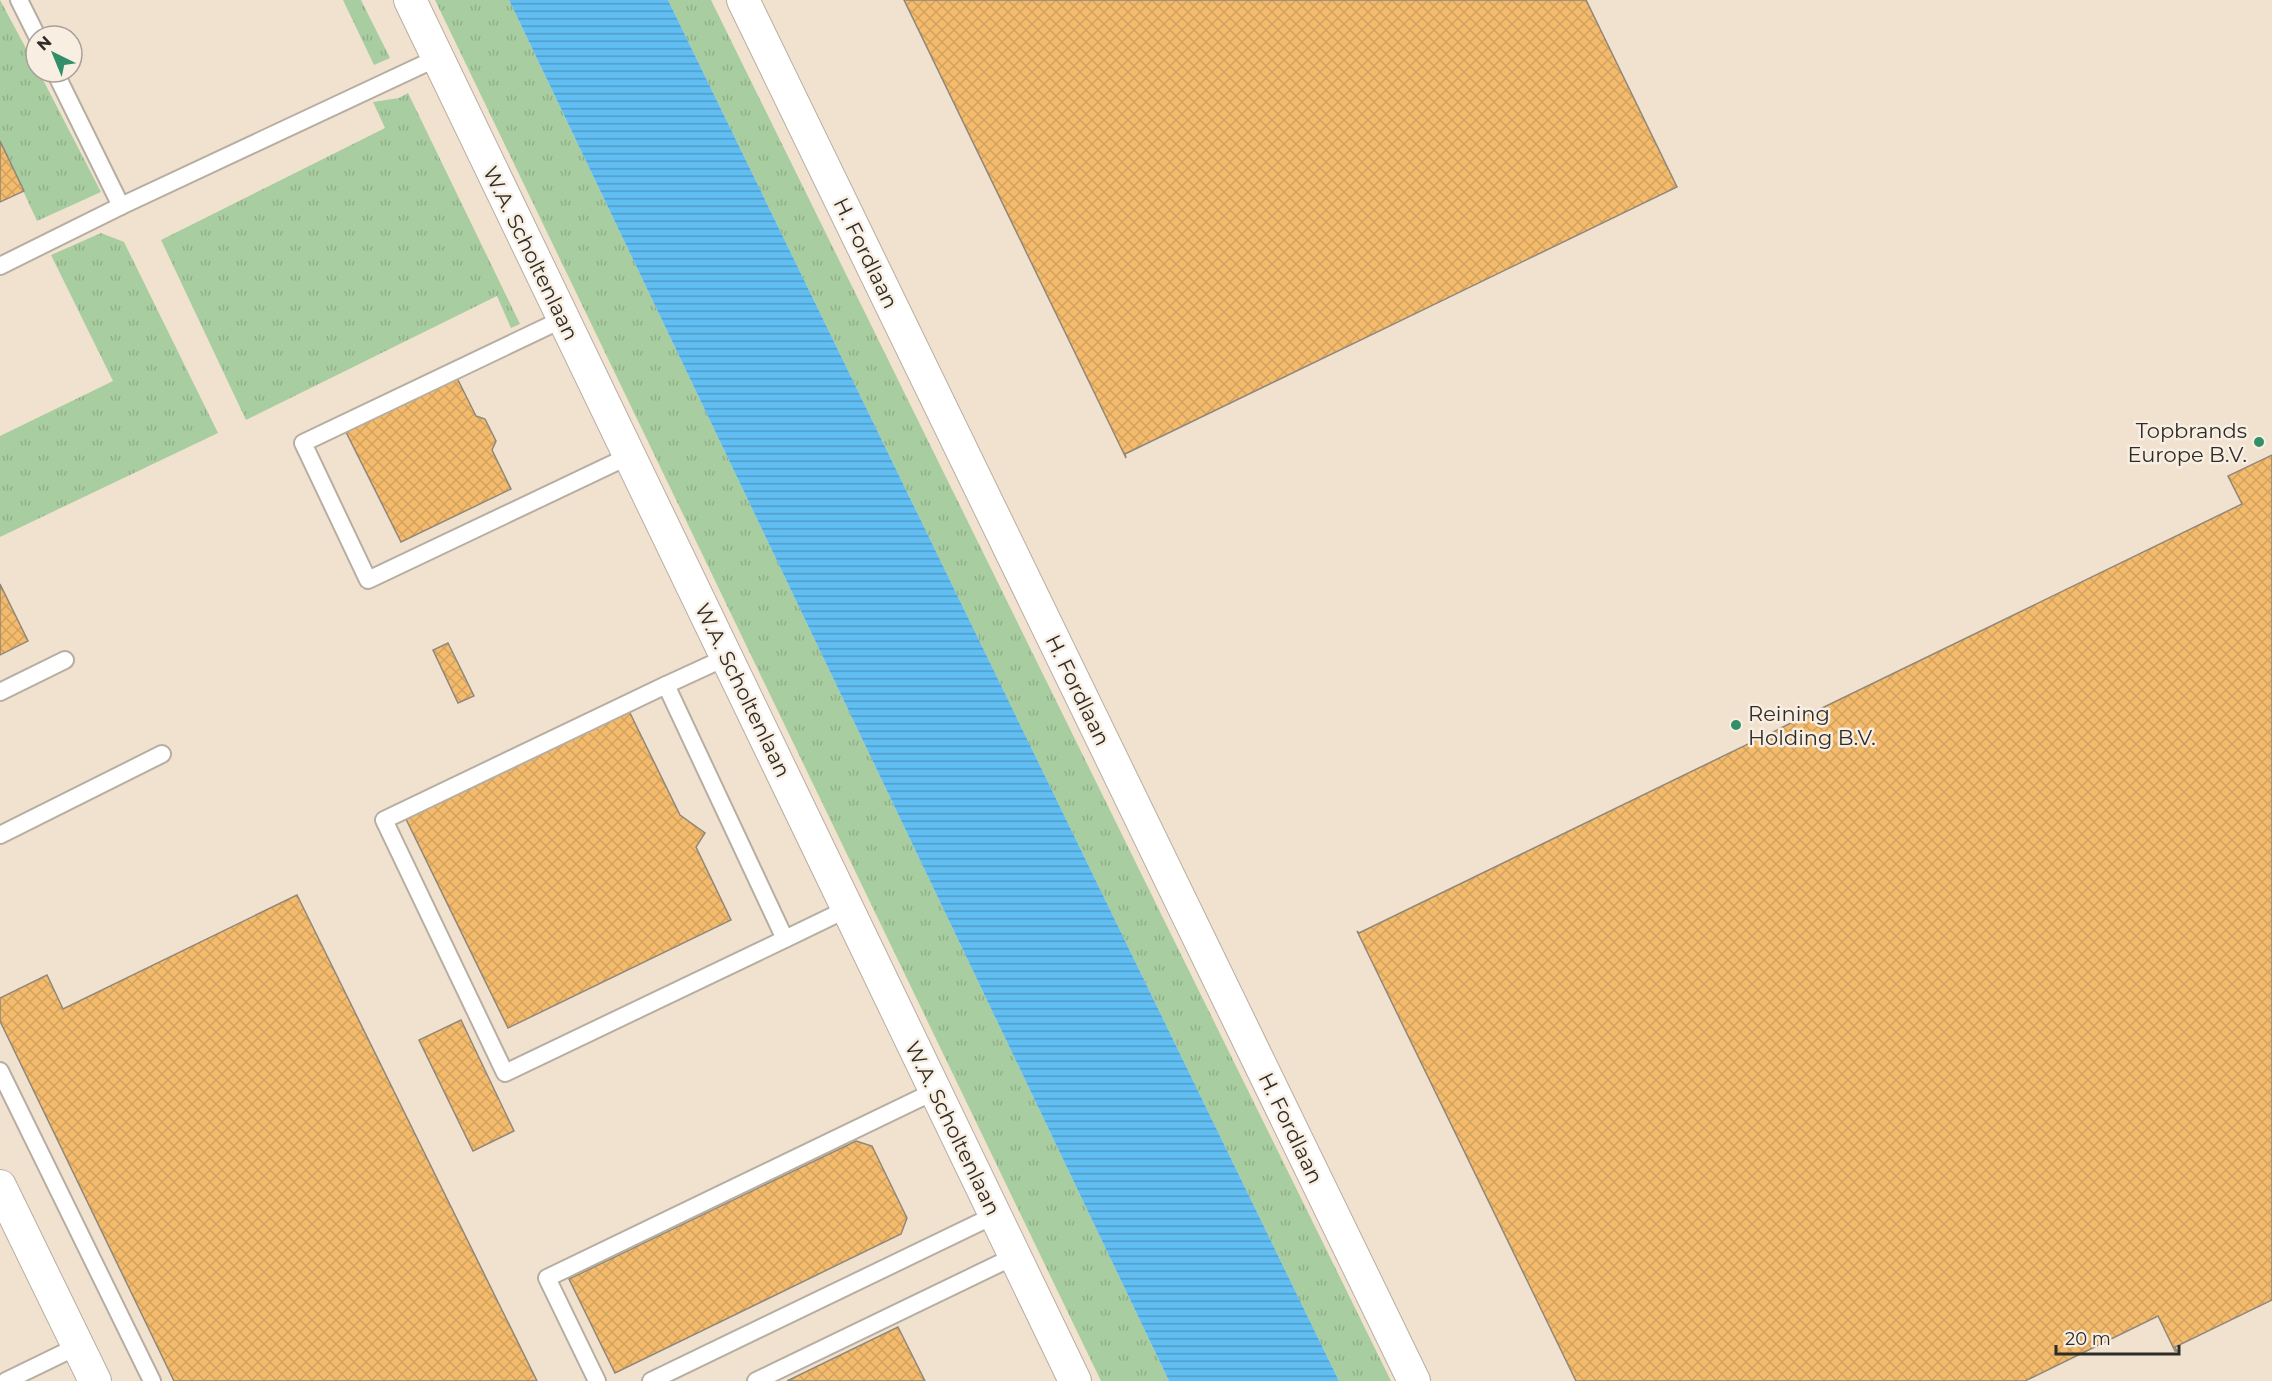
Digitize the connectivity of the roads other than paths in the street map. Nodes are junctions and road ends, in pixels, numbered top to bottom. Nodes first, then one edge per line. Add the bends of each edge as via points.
1 (19, 0) edge
2 (410, 0) edge
3 (742, 0) edge
4 (31, 24) edge
5 (437, 58) junction
6 (61, 84) edge
7 (121, 206) junction
8 (0, 266) edge
9 (563, 319) junction
10 (629, 456) junction
11 (727, 657) junction
12 (65, 660) dead end
13 (666, 685) junction
14 (0, 693) edge
15 (162, 754) dead end
16 (0, 835) edge
17 (847, 909) junction
18 (785, 939) junction
19 (0, 1071) edge
20 (935, 1091) junction
21 (0, 1186) edge
22 (995, 1215) junction
23 (1015, 1256) junction
24 (78, 1346) junction
25 (6, 1381) edge
26 (95, 1381) edge
27 (152, 1381) edge
28 (597, 1381) edge
29 (651, 1381) edge
30 (756, 1381) edge
31 (1075, 1381) edge
32 (1414, 1381) edge

1 - 4 lane
2 - 5 street, W.A. Scholtenlaan
3 - 32 street, H. Fordlaan
5 - 7 lane
5 - 9 street, W.A. Scholtenlaan
6 - 7 lane
7 - 8 lane
9 - 10 street, W.A. Scholtenlaan
9 - 10 lane via 303,443 363,570 368,580
10 - 11 street, W.A. Scholtenlaan
11 - 13 lane
11 - 17 street, W.A. Scholtenlaan
12 - 14 lane
13 - 18 lane
13 - 18 lane via 384,820 505,1073
15 - 16 lane
17 - 18 lane
17 - 20 street, W.A. Scholtenlaan
19 - 27 lane
20 - 22 street, W.A. Scholtenlaan
20 - 28 lane via 547,1278
21 - 24 street
22 - 23 street, W.A. Scholtenlaan
22 - 29 lane
23 - 30 lane
23 - 31 street, W.A. Scholtenlaan
24 - 25 lane
24 - 26 street

